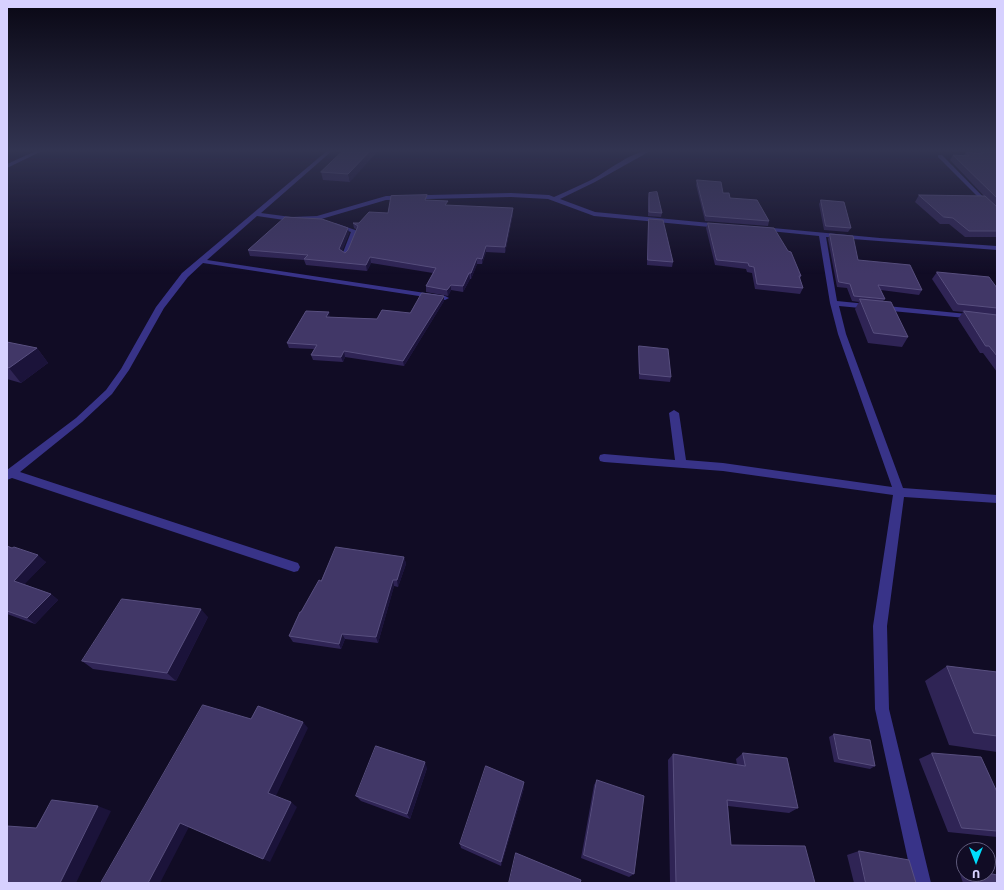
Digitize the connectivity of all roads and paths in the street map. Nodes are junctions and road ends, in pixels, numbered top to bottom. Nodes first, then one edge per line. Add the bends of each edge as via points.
1 (281, 192) edge
2 (569, 192) edge
3 (975, 192) edge
4 (555, 198) junction
5 (255, 214) junction
6 (997, 214) edge
7 (318, 218) junction
8 (724, 226) edge
9 (754, 228) edge
10 (822, 234) junction
11 (997, 248) edge
12 (345, 255) edge
13 (200, 261) junction
14 (445, 298) edge
15 (834, 303) junction
16 (997, 319) edge
17 (674, 413) dead end
18 (604, 458) dead end
19 (681, 464) junction
20 (9, 475) edge
21 (899, 492) junction
22 (997, 499) edge
23 (294, 567) dead end
24 (922, 883) edge

1 - 5 street
2 - 4 street
3 - 6 street
4 - 7 street via 511,194 386,198
4 - 8 street via 594,214
5 - 7 street via 291,219
5 - 13 street
7 - 12 street via 355,231
9 - 10 street
10 - 11 street
10 - 15 street
13 - 14 street
13 - 20 street via 185,275 160,307 125,370 109,392 79,420
15 - 16 street
15 - 21 street via 842,334
17 - 19 street
18 - 19 street
19 - 21 street
20 - 23 street
21 - 22 street
21 - 24 street via 880,626 882,709

